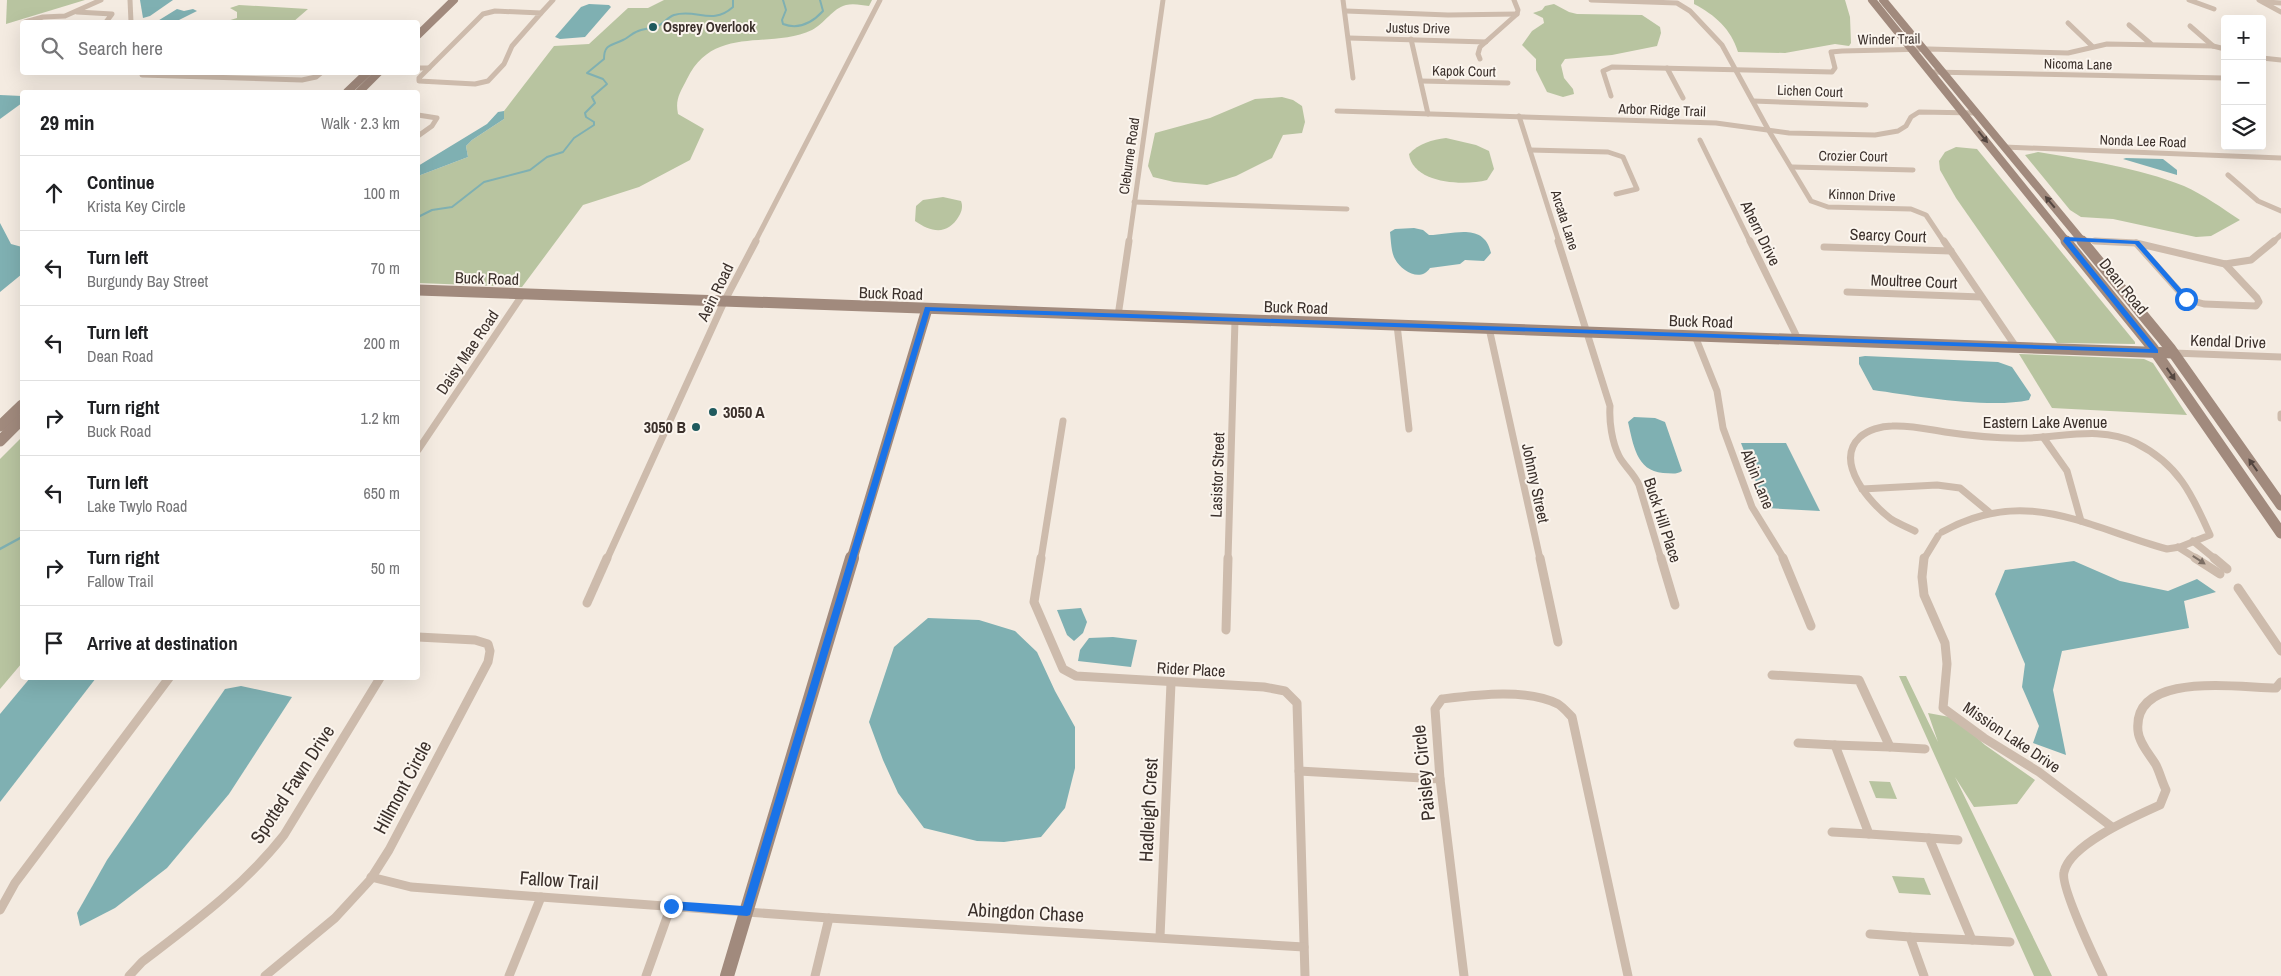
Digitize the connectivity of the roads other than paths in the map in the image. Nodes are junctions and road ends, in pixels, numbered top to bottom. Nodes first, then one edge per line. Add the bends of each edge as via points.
1 (101, 0) edge
2 (130, 0) edge
3 (444, 0) edge
4 (454, 0) edge
5 (554, 0) edge
6 (880, 0) edge
7 (1163, 0) edge
8 (1343, 0) edge
9 (1514, 0) edge
10 (1591, 0) edge
11 (1872, 0) edge
12 (1883, 0) edge
13 (2189, 0) edge
14 (2261, 1) edge
15 (2281, 2) edge
16 (2214, 9) dead end
17 (1346, 11) junction
18 (75, 12) junction
19 (2281, 12) edge
20 (541, 13) junction
21 (1517, 14) junction
22 (31, 20) edge
23 (108, 20) edge
24 (131, 20) edge
25 (2068, 22) dead end
26 (420, 23) edge
27 (2129, 25) dead end
28 (2190, 26) dead end
29 (420, 33) edge
30 (1349, 38) junction
31 (1411, 39) junction
32 (1486, 42) junction
33 (2151, 44) junction
34 (2092, 46) junction
35 (2213, 46) junction
36 (2221, 48) edge
37 (1911, 49) junction
38 (1924, 49) junction
39 (2266, 58) edge
40 (1480, 59) dead end
41 (2281, 60) edge
42 (1667, 68) junction
43 (420, 69) edge
44 (428, 69) junction
45 (1736, 69) junction
46 (1930, 72) junction
47 (1943, 73) junction
48 (142, 75) dead end
49 (318, 75) edge
50 (365, 75) edge
51 (376, 75) edge
52 (1353, 78) dead end
53 (2221, 78) edge
54 (1421, 81) junction
55 (1508, 83) dead end
56 (349, 90) edge
57 (361, 90) edge
58 (1611, 96) dead end
59 (1682, 98) dead end
60 (1753, 101) junction
61 (1866, 105) dead end
62 (1337, 111) dead end
63 (1962, 111) junction
64 (1976, 113) junction
65 (1428, 114) junction
66 (420, 115) edge
67 (1519, 116) junction
68 (1769, 130) junction
69 (420, 135) edge
70 (1700, 140) dead end
71 (2004, 147) junction
72 (1530, 150) junction
73 (2281, 158) edge
74 (1792, 167) junction
75 (1913, 170) dead end
76 (2228, 175) dead end
77 (1616, 194) dead end
78 (1134, 202) junction
79 (1346, 209) dead end
80 (2281, 211) edge
81 (2281, 236) edge
82 (2065, 239) junction
83 (2081, 240) junction
84 (2136, 242) junction
85 (1824, 247) dead end
86 (1951, 251) junction
87 (2225, 264) junction
88 (420, 290) edge
89 (1847, 292) dead end
90 (523, 294) junction
91 (1981, 297) junction
92 (724, 302) junction
93 (927, 309) junction
94 (1118, 316) junction
95 (1235, 320) junction
96 (1397, 325) junction
97 (1489, 328) junction
98 (1588, 332) junction
99 (1695, 336) junction
100 (1798, 339) junction
101 (2016, 347) junction
102 (2156, 352) junction
103 (2173, 352) junction
104 (2281, 357) edge
105 (20, 407) edge
106 (2281, 414) edge
107 (2281, 418) edge
108 (20, 421) edge
109 (1063, 421) dead end
110 (0, 426) edge
111 (1409, 429) dead end
112 (2043, 437) junction
113 (0, 441) edge
114 (420, 447) edge
115 (1862, 489) junction
116 (2281, 505) edge
117 (1988, 512) junction
118 (2081, 521) junction
119 (1915, 531) dead end
120 (2281, 533) edge
121 (1940, 534) joint
122 (2193, 541) junction
123 (2178, 547) junction
124 (2238, 588) dead end
125 (587, 603) dead end
126 (1675, 605) dead end
127 (1811, 626) dead end
128 (1226, 630) dead end
129 (420, 637) edge
130 (1558, 642) dead end
131 (2281, 651) edge
132 (1772, 675) dead end
133 (167, 680) edge
134 (379, 680) edge
135 (2281, 682) edge
136 (1171, 683) junction
137 (1798, 743) dead end
138 (1835, 745) junction
139 (1890, 747) junction
140 (1925, 749) dead end
141 (1299, 771) junction
142 (1440, 779) junction
143 (2112, 827) junction
144 (1832, 832) dead end
145 (1869, 834) junction
146 (1929, 838) junction
147 (1958, 840) dead end
148 (371, 877) junction
149 (541, 896) junction
150 (671, 906) junction
151 (0, 910) edge
152 (747, 911) junction
153 (829, 918) junction
154 (1870, 934) dead end
155 (1160, 937) junction
156 (1910, 937) junction
157 (1972, 940) junction
158 (2010, 942) dead end
159 (1304, 947) junction
160 (129, 976) edge
161 (265, 976) edge
162 (510, 976) edge
163 (646, 976) edge
164 (727, 976) edge
165 (815, 976) edge
166 (1305, 976) edge
167 (1464, 976) edge
168 (1628, 976) edge
169 (1924, 976) edge
170 (2103, 976) edge

1 - 18 street
2 - 24 street
3 - 26 street
4 - 29 street
5 - 20 street
6 - 92 street, Aein Road
7 - 78 street, Cleburne Road
8 - 17 street
9 - 21 street
10 - 45 street, Kinnon Drive via 1664,2 1684,6 1715,36
11 - 37 street, Dean Road
12 - 38 street, Dean Road
13 - 16 street
14 - 15 street
14 - 19 street
17 - 21 street
17 - 30 street
18 - 22 street
18 - 23 street via 112,14
20 - 44 street via 495,11 483,14
20 - 44 street via 512,46 504,64 488,81 475,84 419,81
21 - 32 street
25 - 34 street
27 - 33 street
28 - 35 street
30 - 31 street, Justus Drive
30 - 52 street
31 - 32 street, Justus Drive
31 - 54 street
32 - 40 street via 1480,47
33 - 34 street, Winder Trail
33 - 35 street, Winder Trail
34 - 38 street, Winder Trail via 2068,53
35 - 36 street, Winder Trail
37 - 38 street, Winder Trail
37 - 45 street, Winder Trail via 1832,52 1835,68 1832,72
37 - 46 street, Dean Road
38 - 47 street, Dean Road
39 - 41 street
42 - 45 street, Winder Trail
42 - 58 street, Winder Trail via 1606,68 1603,71
42 - 59 street
43 - 44 street
45 - 60 street, Kinnon Drive
46 - 47 street, Nicoma Lane
46 - 63 street, Dean Road
47 - 53 street, Nicoma Lane
47 - 64 street, Dean Road
48 - 49 street via 302,80
50 - 56 street
51 - 57 street
54 - 55 street, Kapok Court
54 - 65 street
60 - 61 street, Lichen Court
60 - 68 street, Kinnon Drive
62 - 65 street, Arbor Ridge Trail
63 - 64 street, Arbor Ridge Trail
63 - 68 street, Arbor Ridge Trail via 1919,112 1898,131 1875,136
63 -> 82 street, Dean Road
64 - 71 street, Dean Road
65 - 67 street, Arbor Ridge Trail
66 - 69 street via 437,118
67 - 68 street, Arbor Ridge Trail via 1716,122
67 - 72 street, Arcata Lane
68 - 74 street, Kinnon Drive
70 - 100 street, Ahern Drive
71 - 73 street, Nonda Lee Road
83 -> 71 street, Dean Road
72 - 77 street via 1608,152 1623,157 1637,189
72 - 98 street, Arcata Lane
74 - 75 street, Crozier Court
74 - 86 street, Kinnon Drive via 1811,201 1818,205 1921,211
76 - 80 street via 2258,201
78 - 79 street
78 - 94 street, Cleburne Road
81 - 87 street via 2251,260
82 - 83 street
82 - 102 street, Dean Road
83 - 84 street
83 - 103 street, Dean Road
84 - 87 street
84 - 87 street via 2186,299 2204,304 2256,306 2257,298
85 - 86 street, Searcy Court
86 - 91 street, Kinnon Drive
88 - 90 street, Buck Road
89 - 91 street, Moultree Court
90 - 92 street, Buck Road
90 - 114 street, Daisy Mae Road
91 - 101 street, Kinnon Drive
92 - 93 street, Buck Road
92 - 125 street, Aein Road
93 - 94 street, Buck Road
93 - 152 street
94 - 95 street, Buck Road
95 - 96 street, Buck Road
95 - 128 street, Lasistor Street
96 - 97 street, Buck Road
96 - 111 street
97 - 98 street, Buck Road
97 - 130 street, Johnny Street
98 - 99 street, Buck Road
98 - 126 street, Buck Hill Place via 1610,406 1609,419 1619,457 1639,485
99 - 100 street, Buck Road
99 - 127 street, Albin Lane via 1717,391 1723,428 1752,507 1787,565
100 - 101 street, Buck Road
101 - 102 street, Buck Road
102 - 103 street, Buck Road
102 -> 120 street, Dean Road
103 - 104 street, Kendal Drive
116 -> 103 street, Dean Road
105 - 110 street
106 - 107 street
108 - 113 street
109 - 136 street, Rider Place via 1034,602 1037,610 1063,669 1076,676
112 - 115 street, Eastern Lake Avenue via 1979,435 1903,426 1876,428 1860,437 1851,448 1850,466
112 - 118 street via 2067,471
112 - 122 street, Eastern Lake Avenue via 2112,435 2150,451 2174,468 2186,482 2210,535
115 - 117 street via 1937,485 1960,488
115 - 119 street, Eastern Lake Avenue via 1889,518
117 - 118 street, Eastern Lake Avenue via 2039,512
117 - 121 street, Eastern Lake Avenue via 1953,524
118 - 123 street, Eastern Lake Avenue via 2169,550
121 - 143 street, Mission Lake Drive via 1924,557 1922,577 1924,595 1945,644 1947,664 1943,708 2039,772
122 - 123 street, Eastern Lake Avenue
123 -> 122 street via 2224,571
124 - 131 street
129 - 148 street, Hillmont Circle via 474,640 488,644 488,662 389,850
132 - 139 street via 1859,680
133 - 151 street via 15,883
134 - 160 street, Spotted Fawn Drive via 270,854
135 - 143 street via 2276,688 2256,690 2197,686 2164,691 2145,702 2137,715 2138,734 2166,790 2160,804
136 - 141 street, Rider Place via 1264,687 1285,691 1296,703
136 - 155 street, Hadleigh Crest
137 - 138 street
138 - 139 street
138 - 145 street
139 - 140 street
141 - 142 street
141 - 159 street, Rider Place
142 - 167 street, Paisley Circle
142 - 168 street, Paisley Circle via 1435,709 1442,699 1473,695 1542,698 1559,704 1572,717
143 - 170 street via 2070,858 2063,873 2071,903
144 - 145 street
145 - 146 street
146 - 147 street
146 - 157 street
148 - 149 street, Fallow Trail via 411,887
148 - 161 street, Hillmont Circle via 321,930
149 - 150 street, Fallow Trail
149 - 162 street
150 - 152 street, Fallow Trail
150 - 163 street
152 - 153 street, Abingdon Chase
152 - 164 street
153 - 155 street, Abingdon Chase
153 - 165 street
154 - 156 street
155 - 159 street, Abingdon Chase
156 - 157 street
156 - 169 street
157 - 158 street
159 - 166 street, Rider Place

